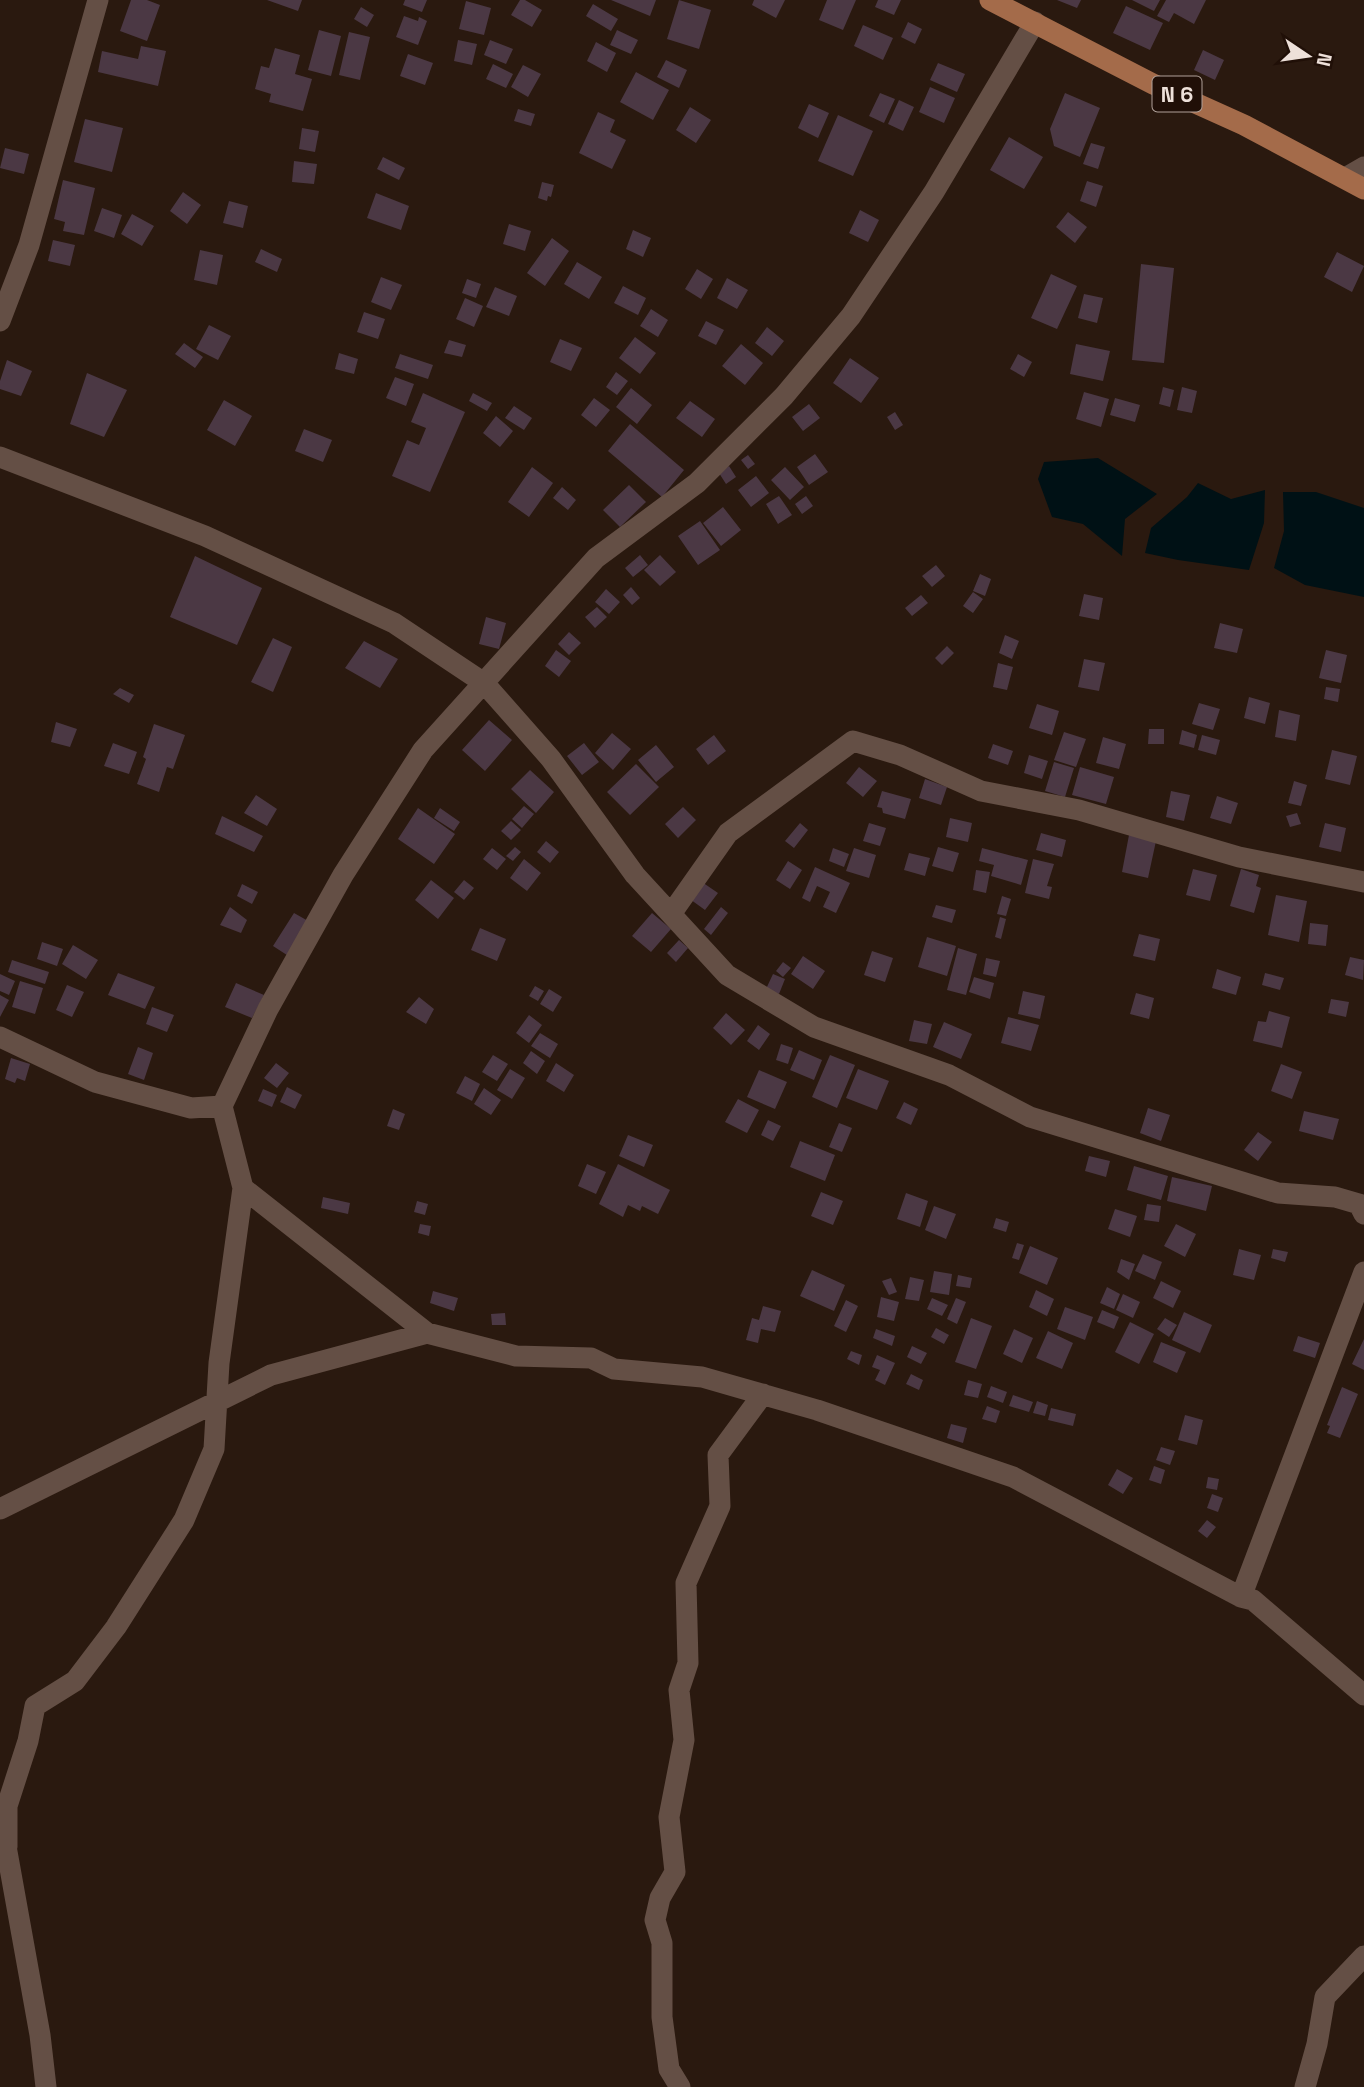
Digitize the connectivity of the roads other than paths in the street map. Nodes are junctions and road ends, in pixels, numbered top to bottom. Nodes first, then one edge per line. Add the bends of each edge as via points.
1 (98, 0) edge
2 (990, 0) edge
3 (1035, 22) junction
4 (1364, 167) edge
5 (1345, 178) junction
6 (1364, 188) edge
7 (0, 321) edge
8 (0, 457) edge
9 (484, 683) junction
10 (1364, 882) edge
11 (671, 914) junction
12 (0, 1037) edge
13 (222, 1106) junction
14 (243, 1188) junction
15 (1364, 1214) edge
16 (1364, 1272) edge
17 (427, 1333) junction
18 (763, 1394) junction
19 (217, 1402) junction
20 (1, 1508) edge
21 (1241, 1597) junction
22 (1364, 1695) edge
23 (0, 1820) edge
24 (8, 1847) junction
25 (1364, 1956) edge
26 (46, 2087) edge
27 (680, 2087) edge
28 (1305, 2087) edge

1 - 7 street via 29,245
2 - 3 main road, N 6
3 - 5 main road, N 6
3 - 9 street via 934,192 851,316 785,396 697,483 596,558
4 - 5 street
5 - 6 main road, N 6
8 - 9 street via 205,536 381,617
9 - 11 street via 551,759 635,875
9 - 13 street via 423,750 343,875 268,1009
10 - 11 street via 1239,857 1079,810 982,791 900,755 853,741 728,833
11 - 15 street via 727,975 814,1027 949,1074 1030,1117 1278,1193 1359,1204
12 - 13 street via 95,1082 191,1108
13 - 14 street
14 - 17 street
14 - 19 street
16 - 21 street
17 - 18 street via 516,1356 591,1358 614,1369 702,1377
17 - 19 street via 271,1375
18 - 21 street via 1013,1477
18 - 27 street via 718,1455 720,1506 686,1583 688,1663 679,1689 684,1740 669,1816 675,1872 660,1898 655,1920 662,1943 662,2017 669,2070
19 - 20 street
19 - 24 street via 214,1449 184,1520 116,1627 75,1681 35,1706 7,1806
21 - 22 street via 1253,1600
23 - 24 street
24 - 26 street
25 - 28 street via 1325,1997

